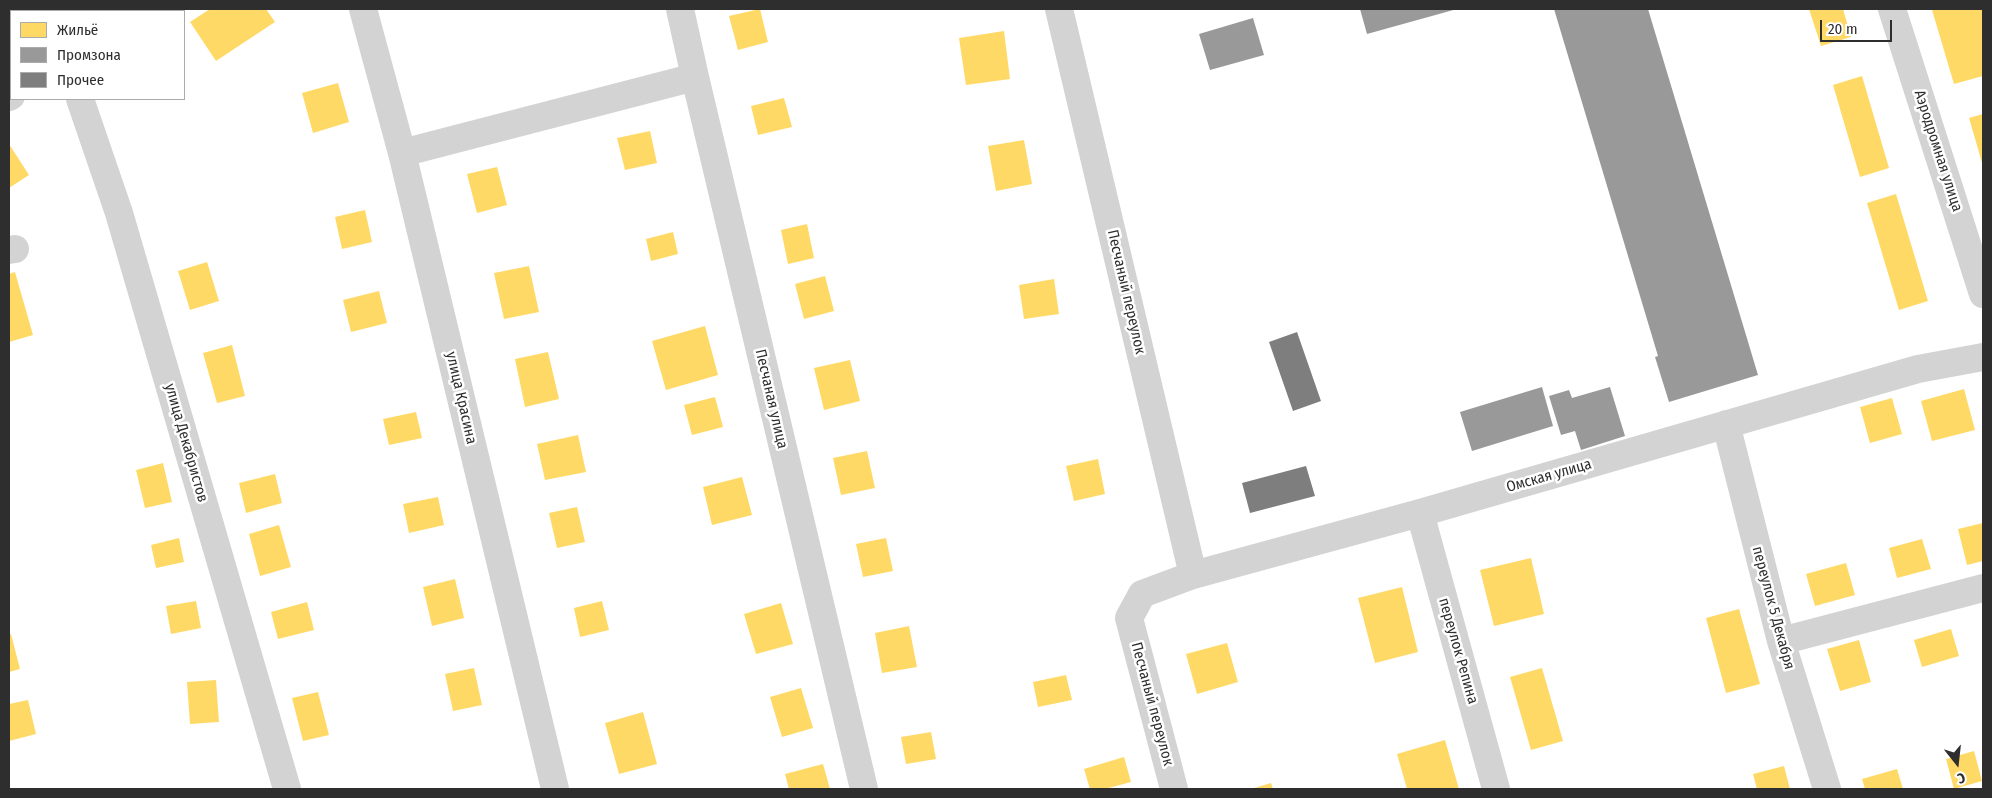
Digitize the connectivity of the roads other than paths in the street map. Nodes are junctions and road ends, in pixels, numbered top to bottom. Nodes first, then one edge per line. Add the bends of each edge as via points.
1 (363, 9) edge
2 (680, 9) edge
3 (1058, 9) edge
4 (1892, 9) edge
5 (695, 77) junction
6 (80, 100) edge
7 (402, 153) junction
8 (1983, 294) edge
9 (1983, 357) edge
10 (1726, 424) junction
11 (1420, 513) junction
12 (1193, 575) junction
13 (1983, 588) edge
14 (1129, 618) joint
15 (1781, 641) junction
16 (287, 789) edge
17 (555, 789) edge
18 (864, 789) edge
19 (1174, 789) edge
20 (1496, 789) edge
21 (1827, 789) edge

1 - 7 street, улица Красина
2 - 5 street, Песчаная улица
3 - 12 street, Песчаный переулок
4 - 8 street, Аэродромная улица
5 - 7 street
5 - 18 street, Песчаная улица
6 - 16 street, улица Декабристов via 119,213
7 - 17 street, улица Красина
9 - 10 street, Омская улица via 1918,369
10 - 11 street, Омская улица
10 - 15 street, переулок 5 Декабря
11 - 12 street, Омская улица
11 - 20 street, переулок Репина
12 - 14 street, Омская улица via 1142,594
13 - 15 street
14 - 19 street, Песчаный переулок
15 - 21 street, переулок 5 Декабря

